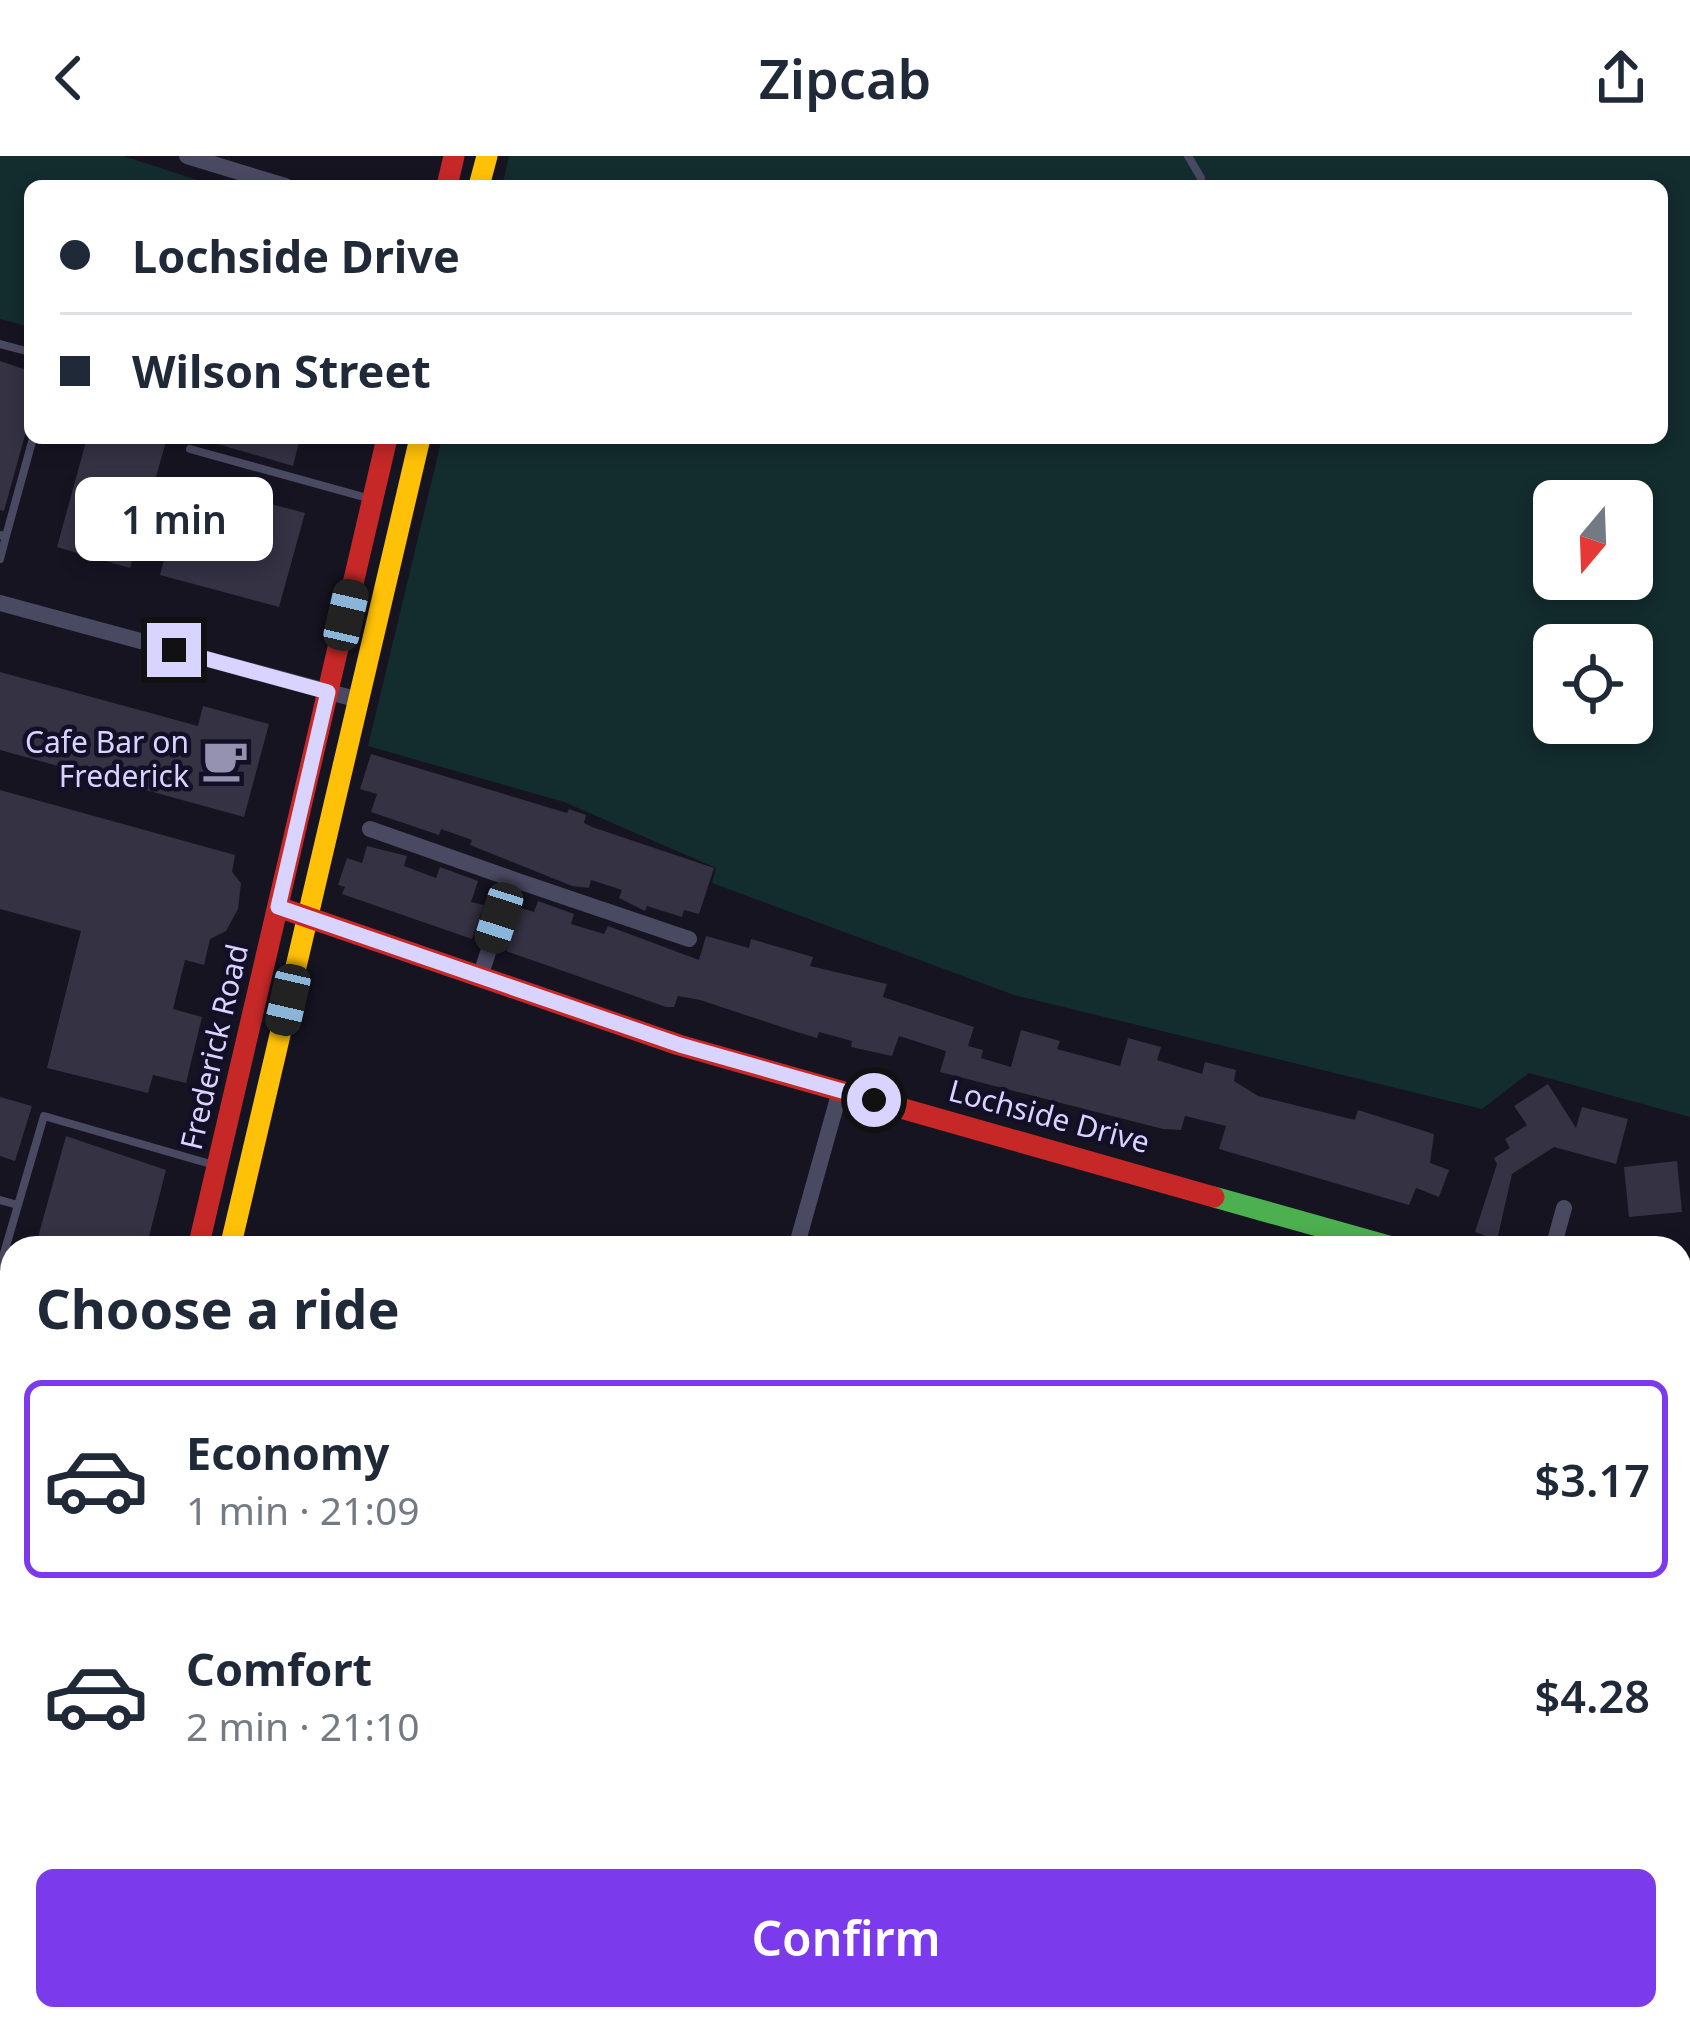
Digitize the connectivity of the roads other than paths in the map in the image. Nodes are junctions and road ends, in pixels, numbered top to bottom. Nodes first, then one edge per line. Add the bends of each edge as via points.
1 (188, 156) edge
2 (266, 180) edge
3 (31, 444) edge
4 (386, 444) edge
5 (419, 444) edge
6 (190, 449) dead end
7 (373, 499) junction
8 (3, 536) edge
9 (0, 559) edge
10 (0, 603) edge
11 (328, 692) junction
12 (358, 700) junction
13 (370, 830) dead end
14 (512, 878) junction
15 (278, 907) junction
16 (308, 918) junction
17 (689, 939) dead end
18 (480, 977) junction
19 (839, 1091) junction
20 (218, 1166) junction
21 (0, 1200) edge
22 (18, 1205) junction
23 (1564, 1208) dead end
24 (9, 1236) edge
25 (201, 1236) edge
26 (233, 1236) edge
27 (799, 1236) edge
28 (1353, 1236) edge
29 (1556, 1236) edge

1 - 2 street
3 - 8 lane
4 - 7 main road, Frederick Road
5 - 12 main road, Frederick Road
6 - 7 lane
7 - 11 main road, Frederick Road
8 - 9 lane
10 - 11 street
11 - 12 street
11 - 15 main road, Frederick Road
12 - 16 main road, Frederick Road
13 - 14 street
14 - 17 street
14 - 18 street
15 - 16 main road, Lochside Drive
15 - 20 main road, Frederick Road
16 - 18 main road, Lochside Drive
16 - 26 main road, Frederick Road
18 - 19 main road, Lochside Drive
19 - 27 street
19 - 28 main road, Lochside Drive
20 - 22 lane via 44,1116
20 - 25 main road, Frederick Road
21 - 22 lane
22 - 24 lane
23 - 29 street

